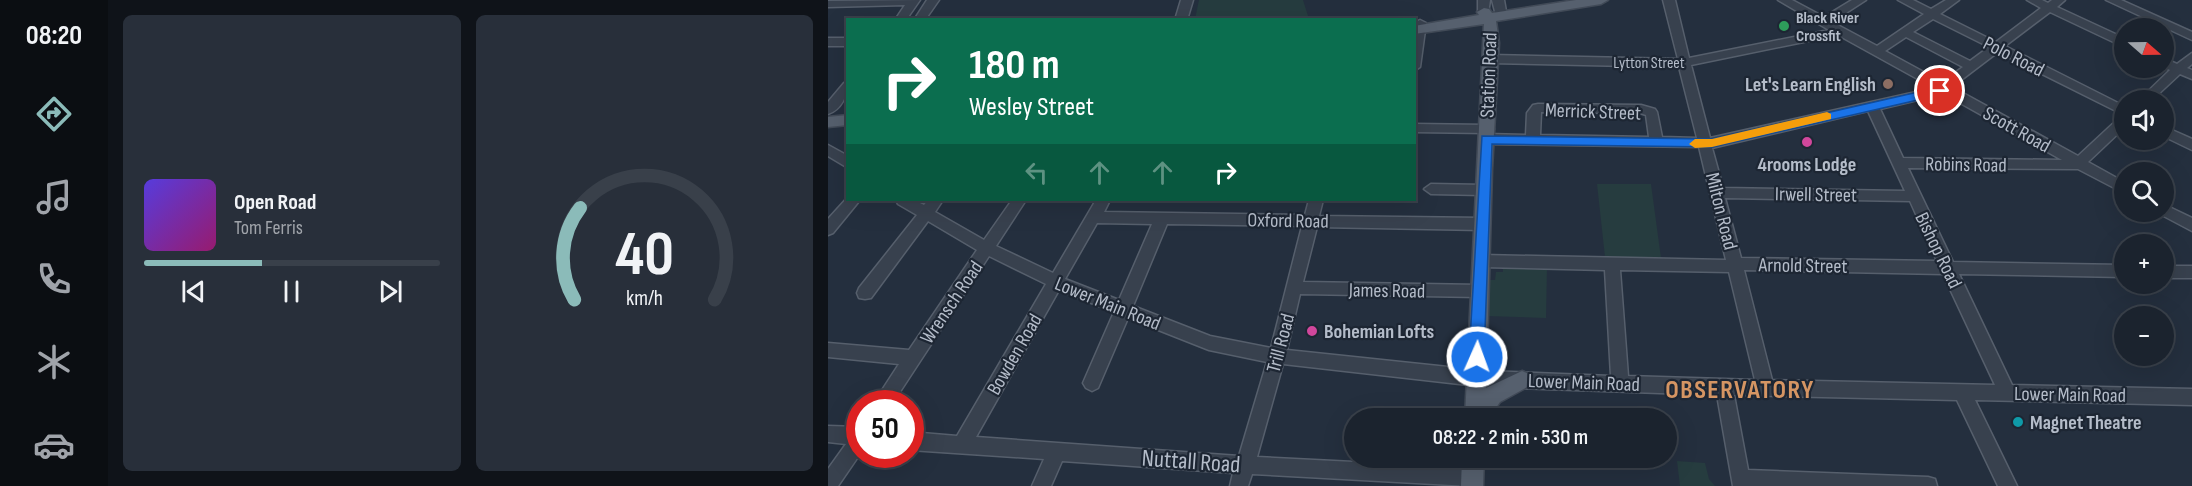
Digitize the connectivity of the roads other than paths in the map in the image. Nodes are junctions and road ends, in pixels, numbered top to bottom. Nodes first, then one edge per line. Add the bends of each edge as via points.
1 (1187, 0) edge
2 (1601, 0) edge
3 (1669, 0) edge
4 (1784, 0) edge
5 (1860, 0) edge
6 (1904, 0) edge
7 (1953, 0) edge
8 (2033, 0) edge
9 (2112, 0) edge
10 (1560, 3) edge
11 (828, 4) edge
12 (2054, 4) edge
13 (1494, 9) edge
14 (907, 10) edge
15 (924, 12) edge
16 (1931, 14) junction
17 (1182, 18) edge
18 (1824, 22) junction
19 (1417, 26) edge
20 (1840, 31) junction
21 (1904, 32) junction
22 (2192, 36) edge
23 (2114, 37) edge
24 (828, 42) edge
25 (846, 42) edge
26 (1997, 47) junction
27 (1876, 52) junction
28 (2192, 57) edge
29 (1490, 59) junction
30 (1685, 63) junction
31 (1972, 67) junction
32 (2174, 67) edge
33 (2179, 69) junction
34 (2192, 75) edge
35 (1944, 88) junction
36 (846, 89) edge
37 (2156, 90) edge
38 (1872, 106) junction
39 (2114, 106) edge
40 (846, 111) edge
41 (828, 112) edge
42 (846, 120) edge
43 (828, 122) edge
44 (1416, 128) edge
45 (2114, 130) edge
46 (1486, 134) junction
47 (2174, 136) edge
48 (1533, 140) junction
49 (1656, 143) junction
50 (1706, 144) junction
51 (2192, 145) edge
52 (828, 150) edge
53 (846, 162) edge
54 (1898, 163) junction
55 (2079, 163) junction
56 (2114, 182) edge
57 (1431, 189) dead end
58 (1484, 190) junction
59 (1718, 193) junction
60 (1913, 196) junction
61 (852, 201) edge
62 (905, 201) edge
63 (935, 201) edge
64 (1018, 201) edge
65 (1102, 201) edge
66 (1316, 201) edge
67 (926, 214) junction
68 (2174, 215) edge
69 (1093, 217) junction
70 (1162, 218) junction
71 (1311, 220) junction
72 (1483, 224) junction
73 (2192, 225) edge
74 (828, 229) edge
75 (986, 248) junction
76 (1482, 261) junction
77 (1612, 265) junction
78 (1735, 265) junction
79 (1949, 268) junction
80 (2114, 271) edge
81 (2174, 272) edge
82 (2192, 272) edge
83 (1056, 282) junction
84 (1294, 288) junction
85 (1480, 291) junction
86 (865, 293) dead end
87 (1123, 310) junction
88 (828, 350) edge
89 (1277, 357) junction
90 (913, 358) junction
91 (1476, 378) junction
92 (1522, 380) junction
93 (1620, 382) junction
94 (1092, 383) dead end
95 (1724, 387) junction
96 (1765, 387) junction
97 (891, 390) edge
98 (1963, 393) junction
99 (2007, 393) junction
100 (2192, 397) edge
101 (1476, 408) edge
102 (1483, 408) edge
103 (828, 434) edge
104 (846, 436) edge
105 (924, 442) edge
106 (961, 446) junction
107 (1056, 453) junction
108 (846, 458) edge
109 (1245, 465) junction
110 (1472, 473) edge
111 (1741, 482) edge
112 (828, 485) edge
113 (1041, 486) edge
114 (1239, 486) edge
115 (1928, 486) edge
116 (2008, 486) edge

1 - 17 street
2 - 10 main road
3 - 30 street, Milton Road
4 - 18 street, Scott Road
5 - 18 street
6 - 16 street, Polo Road
7 - 16 street
8 - 12 street
9 - 22 street
10 - 13 main road
11 - 14 street
12 - 23 street
12 - 26 street
13 - 19 main road
13 - 29 main road, Station Road
14 - 15 street
16 - 21 street
16 - 26 street, Polo Road
18 - 20 street, Scott Road
20 - 27 street, Scott Road
20 - 30 street, Lytton Street
21 - 27 street
21 - 31 street
24 - 25 street
26 - 31 street
26 - 39 street, Polo Road
27 - 35 street, Scott Road
28 - 33 street
29 - 30 street, Lytton Street
29 - 46 main road, Station Road
30 - 50 street, Milton Road
31 - 35 street
32 - 33 street
33 - 34 street
33 - 37 street
35 - 38 street
35 - 55 street, Scott Road
36 - 41 street
38 - 50 street
38 - 54 street, Bishop Road
40 - 41 main road
42 - 43 main road
44 - 46 street
45 - 55 street
46 - 48 street
46 - 58 main road, Station Road
47 - 51 street
48 - 49 street
48 - 49 street, Merrick Street via 1533,113 1538,108 1641,109 1652,115
49 - 50 street
50 - 59 street, Milton Road
52 - 53 street
54 - 55 street, Robins Road
54 - 60 street, Bishop Road
55 - 56 street, Scott Road
57 - 58 street
58 - 72 main road, Station Road
59 - 60 street, Irwell Street
59 - 78 street, Milton Road
60 - 79 street, Bishop Road
61 - 74 street
62 - 67 street, Lower Main Road
63 - 67 street
64 - 75 street, Wrensch Road
65 - 69 street, Bowden Road
66 - 71 street, Trill Road
67 - 75 street, Lower Main Road
67 - 86 street
68 - 73 street
69 - 70 street, Oxford Road
69 - 83 street, Bowden Road
70 - 71 street, Oxford Road
70 - 87 street
71 - 72 street, Oxford Road
71 - 84 street, Trill Road
72 - 76 main road, Station Road
75 - 83 street, Lower Main Road
75 - 90 street, Wrensch Road
76 - 77 street, Arnold Street
76 - 85 main road, Station Road
77 - 78 street, Arnold Street
77 - 93 street
78 - 79 street, Arnold Street
78 - 96 street, Milton Road
79 - 80 street, Arnold Street
79 - 99 street, Bishop Road
81 - 82 street
83 - 87 street, Lower Main Road
83 - 106 street, Bowden Road
84 - 85 street, James Road
84 - 89 street, Trill Road
85 - 91 main road, Station Road
87 - 89 street, Lower Main Road via 1209,343
87 - 94 street
88 - 90 street
89 - 91 street, Lower Main Road
89 - 109 street, Trill Road
90 - 97 street, Wrensch Road
91 - 92 street, Lower Main Road
91 - 101 main road, Station Road
92 - 93 street, Lower Main Road
92 - 102 main road via 1493,395
93 - 95 street, Lower Main Road
95 - 96 street, Lower Main Road
95 - 111 street
96 - 98 street, Lower Main Road
98 - 99 street, Lower Main Road
98 - 116 street
99 - 100 street, Lower Main Road
103 - 104 street
105 - 106 street, Nuttall Road
106 - 107 street, Nuttall Road
107 - 109 street, Nuttall Road
107 - 113 street
108 - 112 street
109 - 110 street, Nuttall Road
109 - 114 street, Trill Road
111 - 115 street

